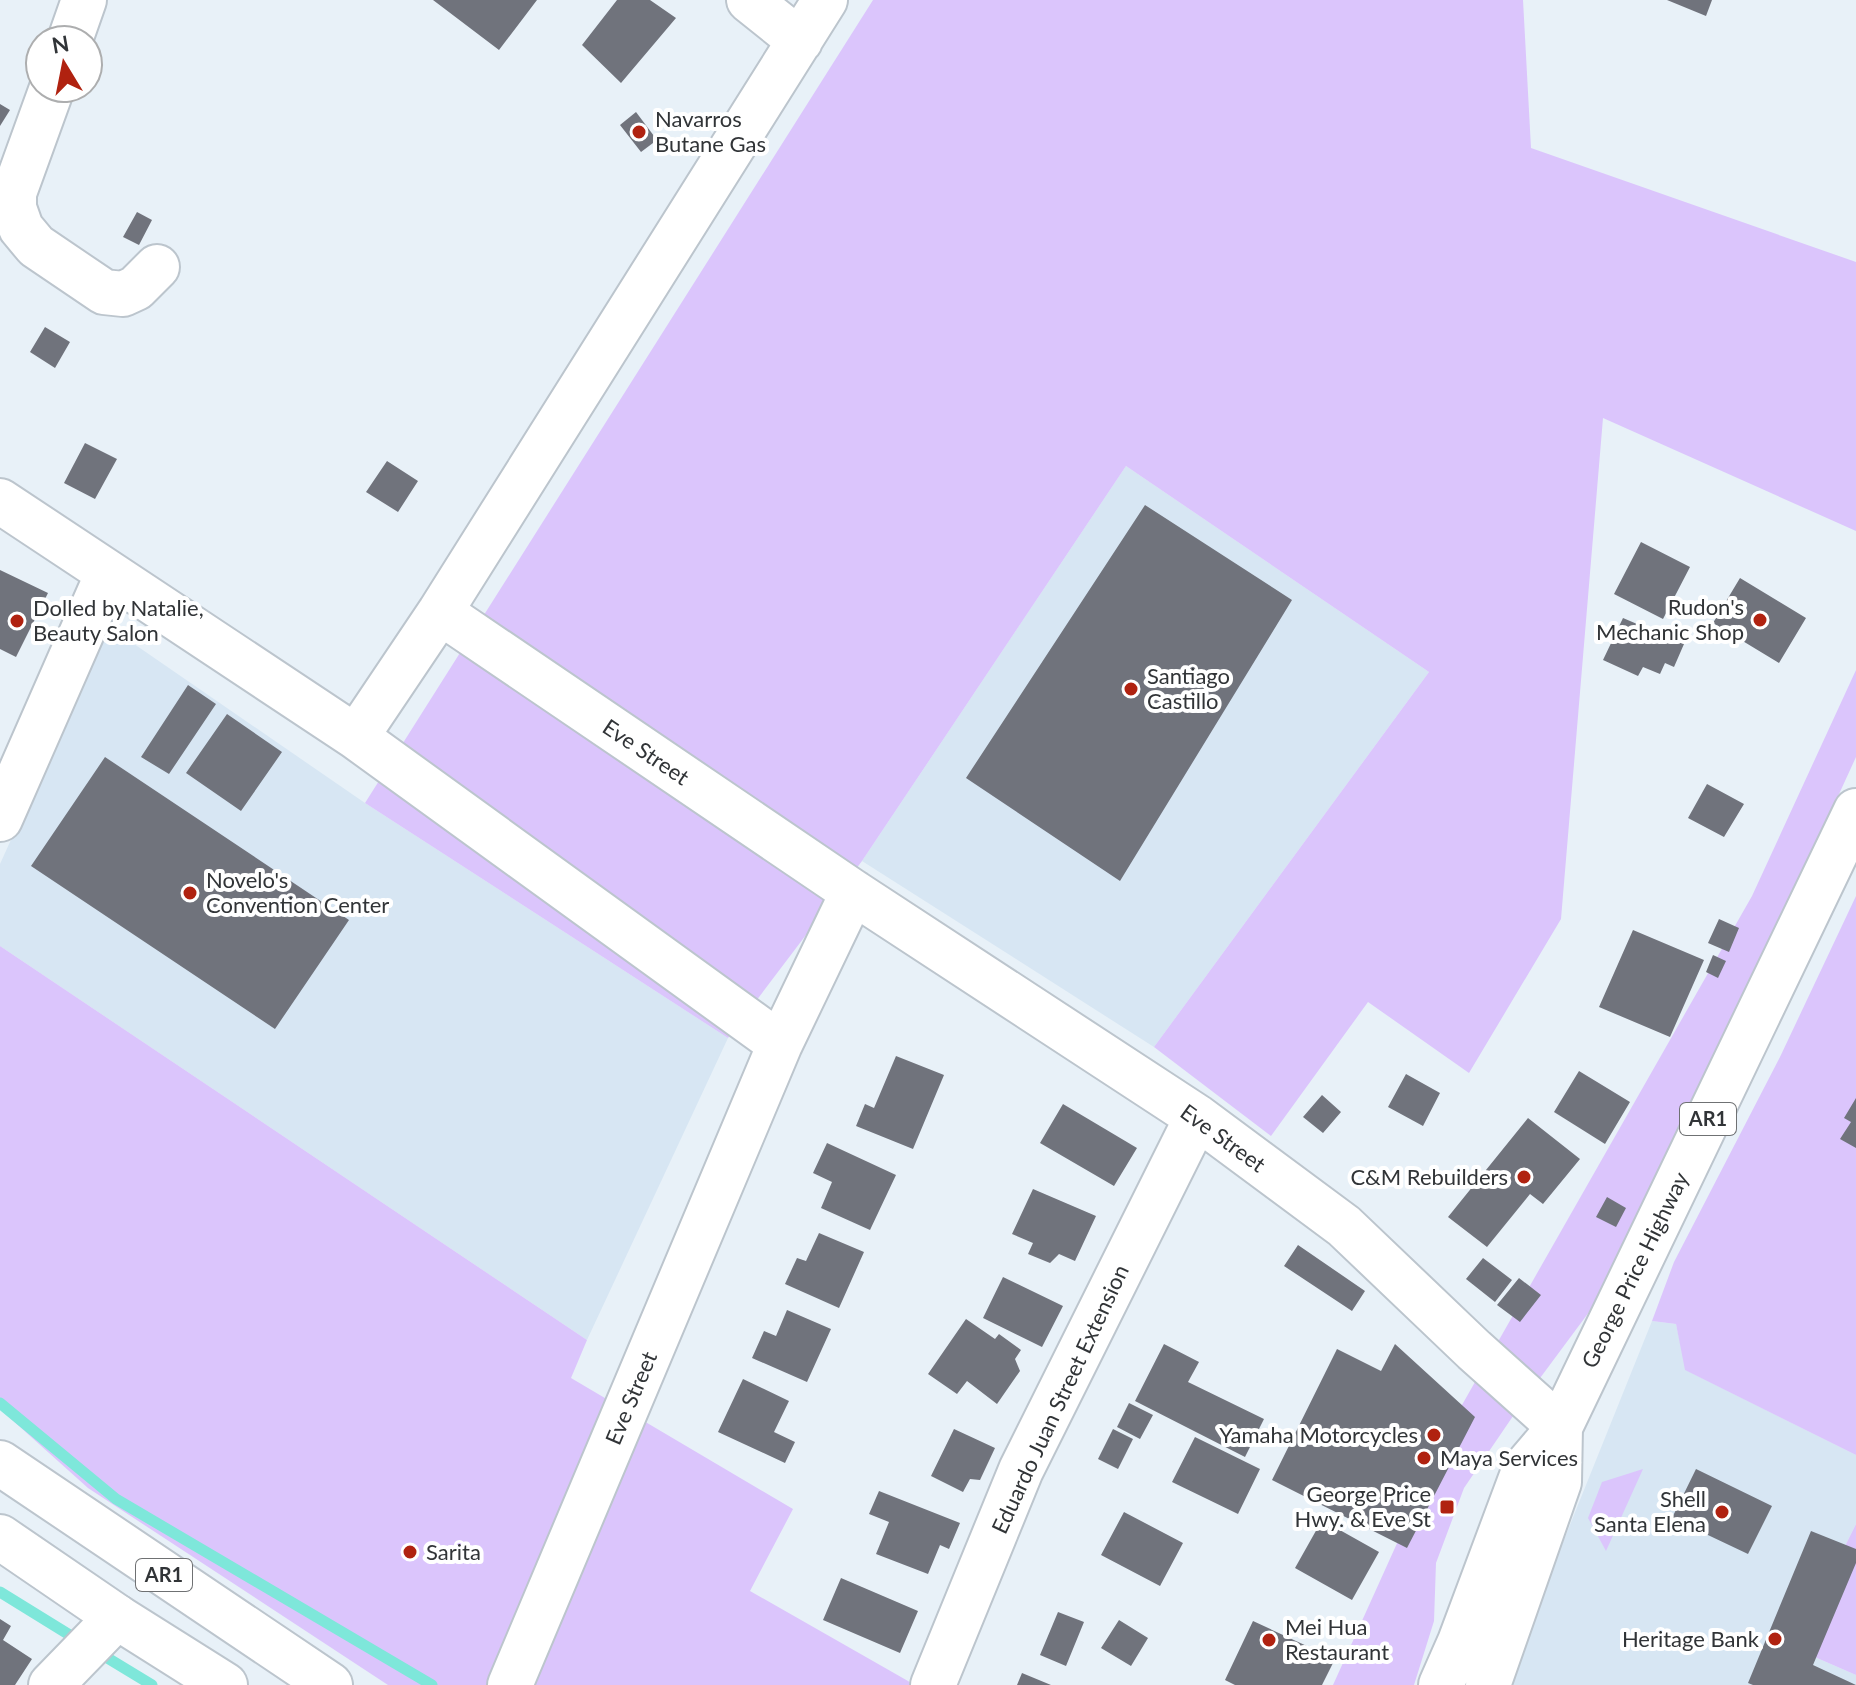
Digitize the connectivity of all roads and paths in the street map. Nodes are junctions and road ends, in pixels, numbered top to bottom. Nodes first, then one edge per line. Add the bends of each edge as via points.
1 (84, 0) edge
2 (749, 0) edge
3 (825, 0) edge
4 (76, 24) edge
5 (800, 41) junction
6 (46, 104) edge
7 (157, 267) dead end
8 (0, 501) edge
9 (108, 573) junction
10 (440, 612) junction
11 (356, 737) junction
12 (1856, 811) edge
13 (0, 819) edge
14 (853, 892) junction
15 (780, 1044) junction
16 (1197, 1117) junction
17 (1560, 1427) junction
18 (0, 1463) edge
19 (0, 1537) edge
20 (117, 1617) junction
21 (51, 1685) edge
22 (225, 1685) edge
23 (330, 1685) edge
24 (510, 1685) edge
25 (933, 1685) edge
26 (1441, 1685) edge
27 (1488, 1685) edge

1 - 4 main road
2 - 5 main road
3 - 5 main road
5 - 10 main road
6 - 7 main road via 14,193 21,228 36,246 104,292 123,294 136,288
8 - 9 main road
9 - 11 main road
9 - 13 main road
10 - 11 main road
10 - 14 main road, Eve Street
11 - 15 main road
12 - 17 main road, George Price Highway / AR1
14 - 15 main road, Eve Street
14 - 16 main road, Eve Street
15 - 24 main road, Eve Street
16 - 17 main road, Eve Street via 1344,1226
16 - 25 main road, Eduardo Juan Street Extension via 1021,1470
17 - 26 main road, George Price Highway / AR1 via 1525,1468
17 - 27 main road, George Price Highway / AR1 via 1559,1482
18 - 23 main road, AR1
19 - 20 main road, AR1
20 - 21 main road
20 - 22 main road, AR1

